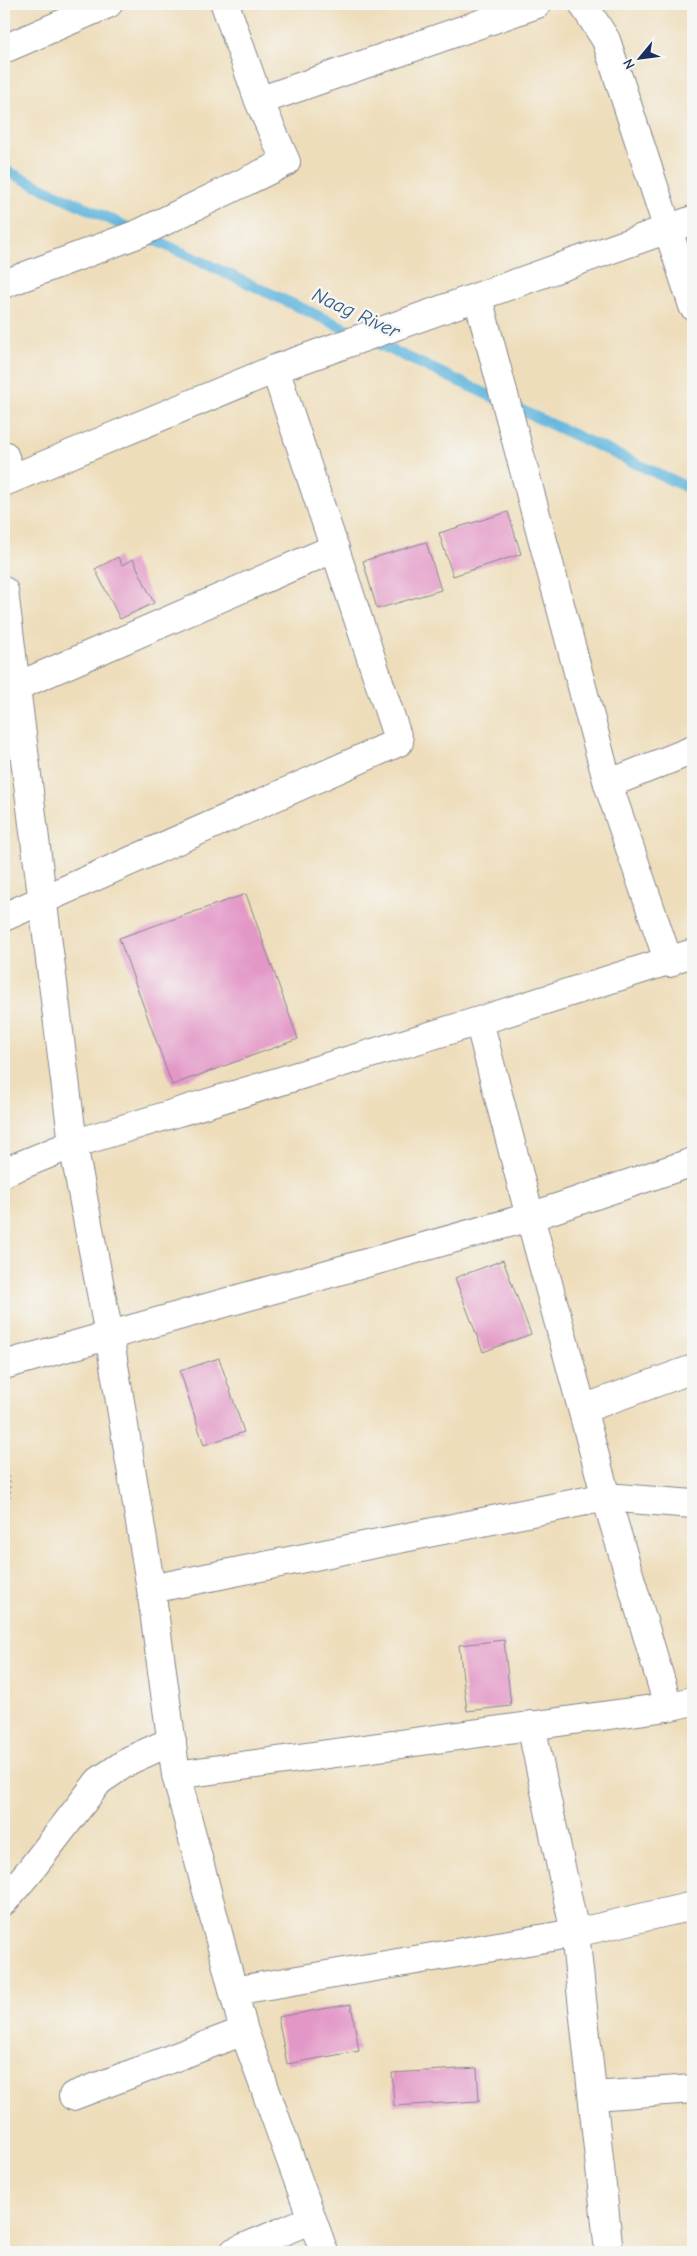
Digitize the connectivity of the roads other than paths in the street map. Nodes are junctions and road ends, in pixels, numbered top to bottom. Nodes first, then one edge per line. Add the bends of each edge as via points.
1 (108, 4) edge
2 (225, 4) edge
3 (537, 4) edge
4 (583, 4) edge
5 (4, 49) edge
6 (258, 101) junction
7 (681, 224) edge
8 (4, 284) edge
9 (478, 298) junction
10 (693, 306) edge
11 (275, 369) junction
12 (7, 472) edge
13 (335, 548) junction
14 (4, 591) edge
15 (10, 690) edge
16 (693, 750) edge
17 (608, 784) junction
18 (43, 900) junction
19 (4, 917) edge
20 (681, 958) edge
21 (479, 1022) junction
22 (73, 1144) junction
23 (693, 1162) edge
24 (4, 1172) edge
25 (530, 1217) junction
26 (109, 1335) junction
27 (4, 1365) edge
28 (693, 1369) edge
29 (583, 1409) junction
30 (606, 1497) junction
31 (693, 1504) edge
32 (151, 1589) junction
33 (693, 1701) edge
34 (667, 1706) junction
35 (531, 1725) junction
36 (172, 1741) junction
37 (176, 1775) junction
38 (4, 1901) edge
39 (693, 1906) edge
40 (575, 1934) junction
41 (233, 1991) junction
42 (244, 2031) junction
43 (693, 2089) edge
44 (73, 2096) dead end
45 (593, 2096) junction
46 (312, 2219) junction
47 (234, 2252) edge
48 (324, 2252) edge
49 (609, 2252) edge

1 - 5 street
2 - 6 street
3 - 6 street
4 - 7 street via 606,40
6 - 8 street via 286,162 140,233
7 - 9 street
7 - 10 street
9 - 11 street
9 - 17 street
11 - 12 street
11 - 13 street
13 - 15 street
13 - 18 street via 398,742
14 - 15 street
15 - 18 street
16 - 17 street
17 - 20 street
18 - 19 street
18 - 22 street
20 - 21 street
21 - 22 street
21 - 25 street
22 - 24 street
22 - 26 street
23 - 25 street
25 - 26 street
25 - 29 street
26 - 27 street
26 - 32 street
28 - 29 street
29 - 30 street
30 - 31 street
30 - 32 street
30 - 34 street
32 - 36 street
33 - 34 street
34 - 35 street
35 - 37 street
35 - 40 street
36 - 37 street
36 - 38 street via 130,1760 99,1781
37 - 41 street
39 - 40 street
40 - 41 street
40 - 45 street
41 - 42 street
42 - 44 street
42 - 46 street
43 - 45 street
45 - 49 street
46 - 47 street
46 - 48 street

